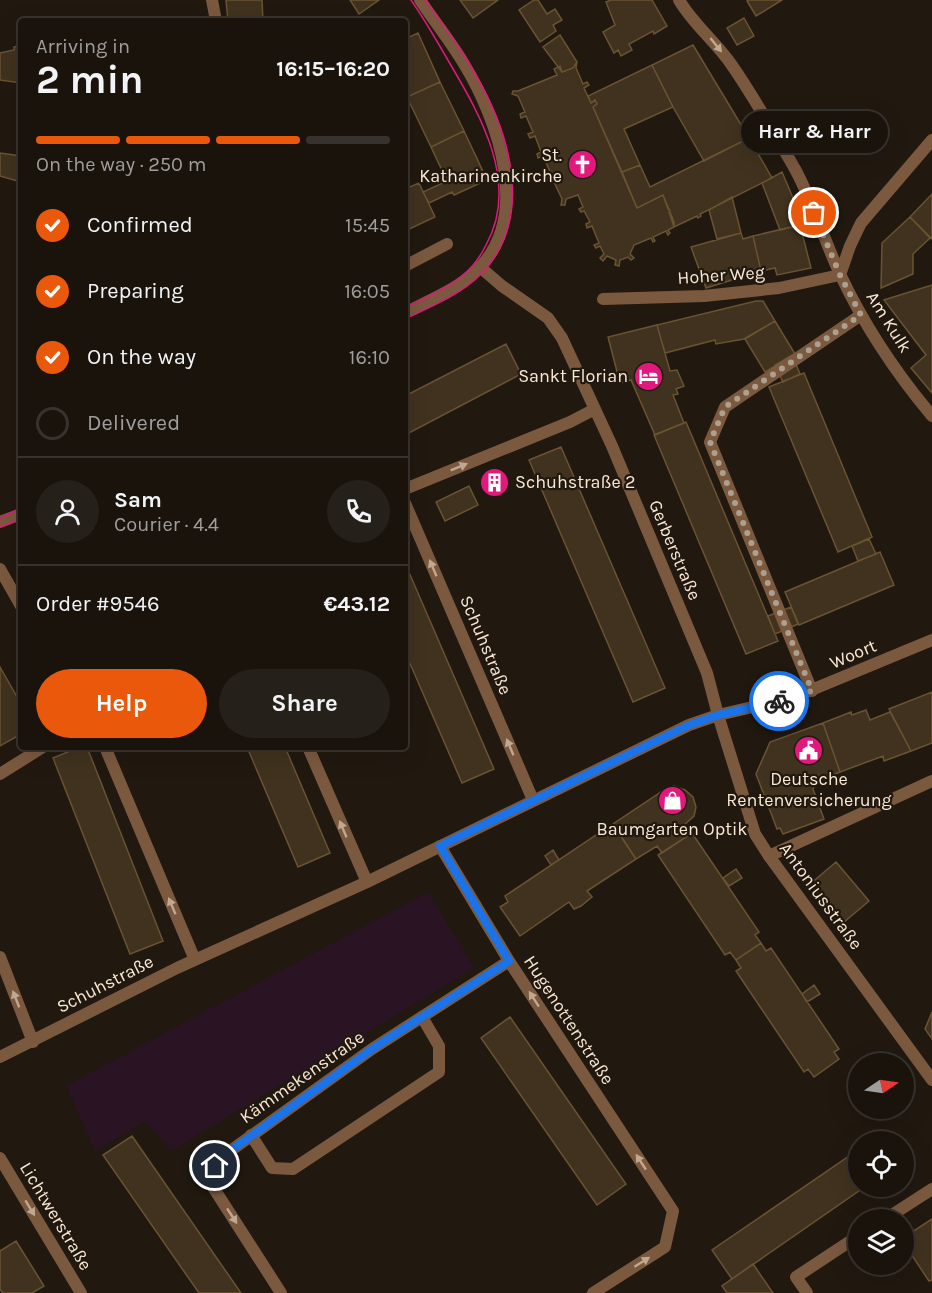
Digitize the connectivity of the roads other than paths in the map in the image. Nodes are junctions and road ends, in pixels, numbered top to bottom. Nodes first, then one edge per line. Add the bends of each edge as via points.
1 (212, 0) edge
2 (420, 0) edge
3 (679, 0) edge
4 (215, 18) edge
5 (932, 140) edge
6 (447, 244) dead end
7 (408, 264) edge
8 (480, 267) junction
9 (840, 275) junction
10 (603, 298) dead end
11 (408, 311) edge
12 (861, 315) junction
13 (595, 410) junction
14 (932, 416) edge
15 (408, 488) edge
16 (408, 510) edge
17 (18, 515) edge
18 (0, 522) edge
19 (0, 569) edge
20 (18, 601) edge
21 (932, 640) edge
22 (812, 691) junction
23 (718, 715) junction
24 (38, 750) edge
25 (106, 750) edge
26 (309, 750) edge
27 (0, 774) edge
28 (932, 781) edge
29 (533, 800) junction
30 (440, 846) junction
31 (768, 856) junction
32 (367, 882) junction
33 (0, 957) edge
34 (195, 960) junction
35 (509, 961) junction
36 (422, 1017) junction
37 (33, 1042) junction
38 (0, 1057) edge
39 (932, 1080) edge
40 (251, 1135) junction
41 (0, 1158) edge
42 (932, 1189) edge
43 (901, 1209) edge
44 (848, 1243) edge
45 (81, 1293) edge
46 (281, 1293) edge
47 (593, 1293) edge
48 (807, 1293) edge

1 - 4 street
2 - 8 street via 464,63 490,115 501,153 507,191 505,217 494,248
3 -> 9 street, Am Kulk via 731,64 796,172
5 - 9 street via 861,223
6 - 7 street
8 - 11 street via 454,288
8 - 13 street, Gerberstraße via 551,320
9 - 10 street, Hoher Weg via 725,294
9 - 12 street, Am Kulk
12 - 14 street, Am Kulk
12 - 22 street via 725,407 710,442
15 -> 13 street
13 - 23 street, Gerberstraße via 703,663
29 -> 16 street, Schuhstraße
17 - 18 street
19 - 20 street
21 - 22 street, Woort
22 - 23 street, Woort
23 - 29 street, Schuhstraße
23 - 31 street, Antoniusstraße via 756,834
24 - 27 street
34 -> 25 street
32 -> 26 street
28 - 31 street
29 - 30 street, Schuhstraße
30 - 32 street, Schuhstraße
30 - 35 street, Hugenottenstraße
31 - 39 street, Antoniusstraße
32 - 34 street, Schuhstraße
37 -> 33 street
34 - 37 street, Schuhstraße
35 - 36 street, Kämmekenstraße
47 -> 35 street, Hugenottenstraße via 665,1247 673,1211
36 - 40 street, Kämmekenstraße
36 - 40 street via 439,1046 439,1072 292,1169 272,1168
37 - 38 street, Schuhstraße
40 -> 46 street, Kämmekenstraße via 219,1159 212,1172 213,1187
41 -> 45 street, Lichtwerstraße
42 - 43 street
44 - 48 street via 796,1277

